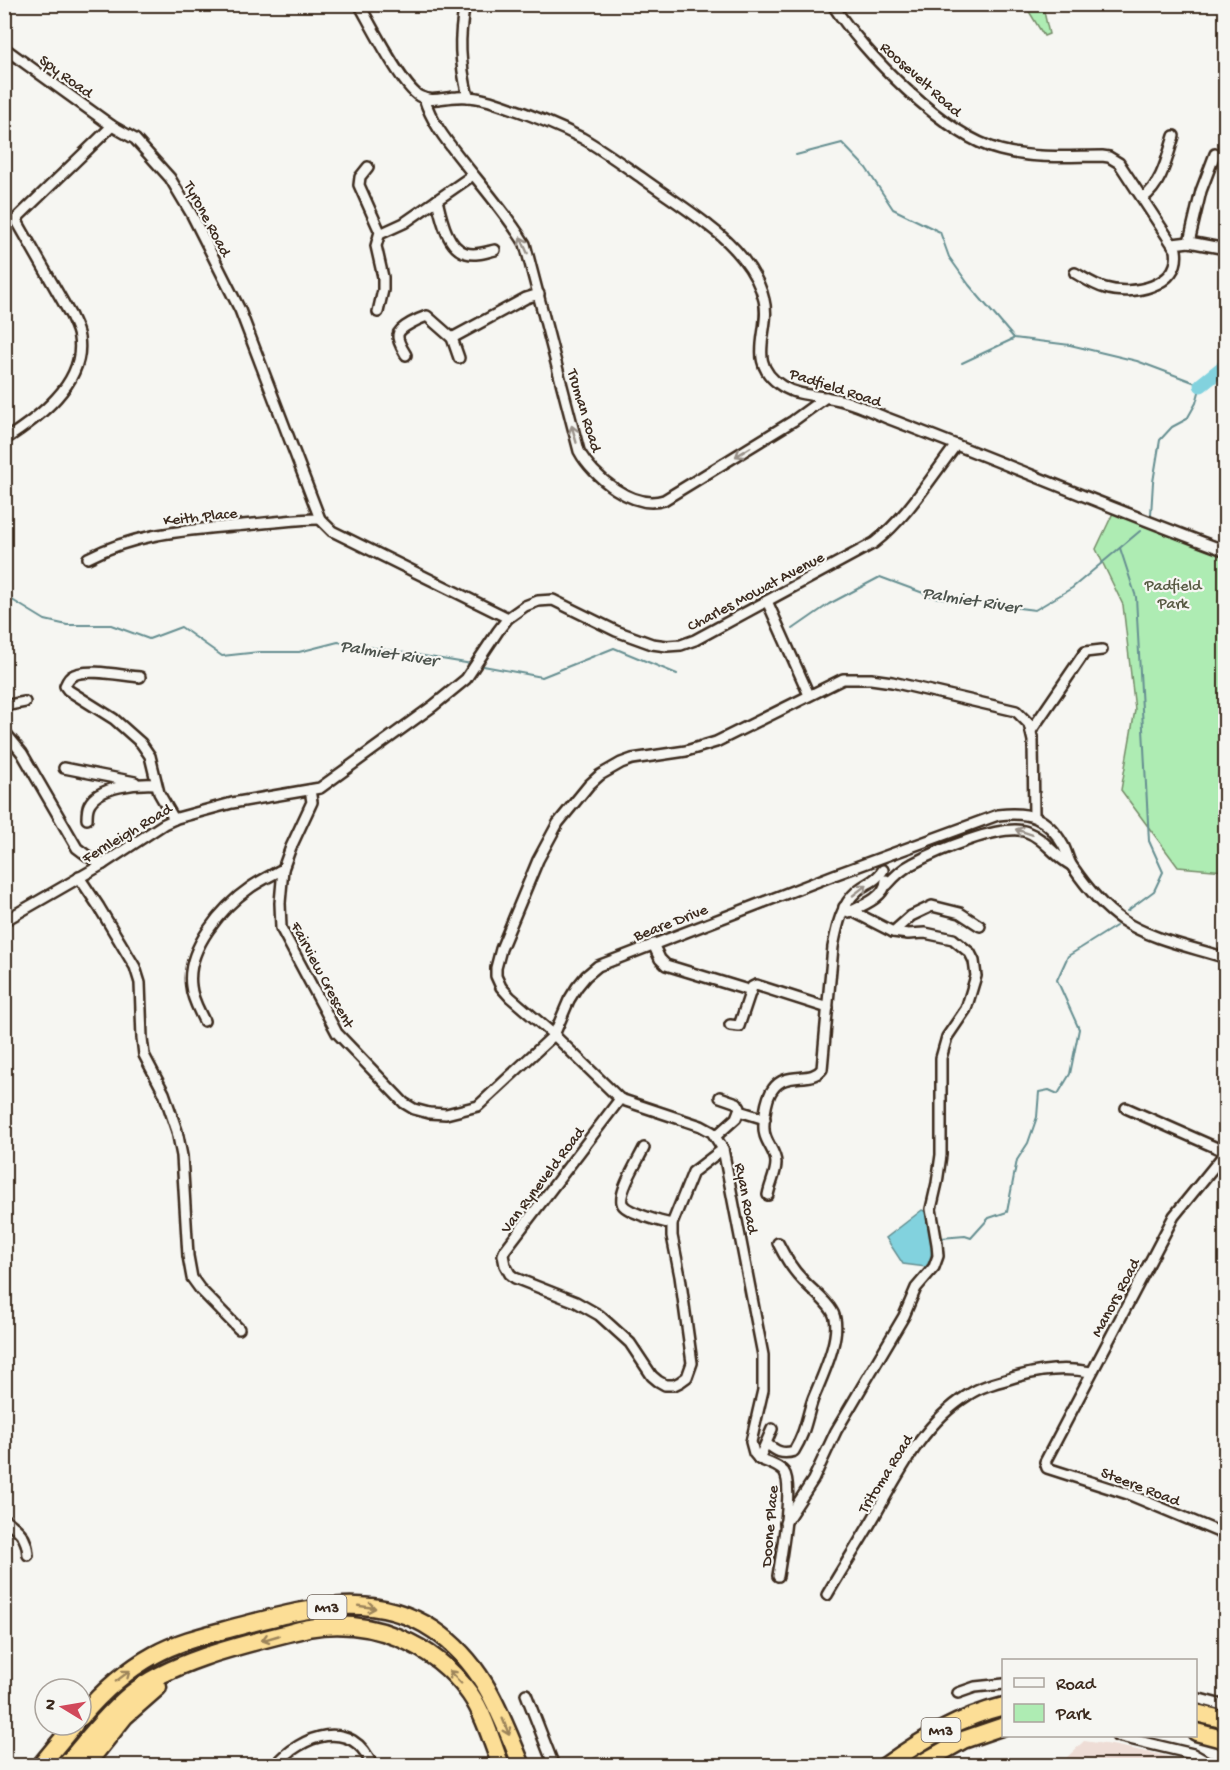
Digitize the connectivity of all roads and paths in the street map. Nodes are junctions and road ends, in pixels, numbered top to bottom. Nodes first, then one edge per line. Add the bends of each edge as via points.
1 (359, 4) edge
2 (465, 4) edge
3 (831, 4) edge
4 (4, 48) edge
5 (468, 97) junction
6 (424, 98) junction
7 (112, 126) junction
8 (1174, 136) dead end
9 (1215, 154) dead end
10 (368, 167) dead end
11 (474, 175) junction
12 (1143, 198) junction
13 (437, 200) junction
14 (380, 234) junction
15 (1189, 242) junction
16 (1173, 244) junction
17 (1226, 249) edge
18 (495, 250) dead end
19 (1075, 273) dead end
20 (539, 294) junction
21 (378, 312) dead end
22 (452, 338) junction
23 (405, 355) dead end
24 (459, 358) dead end
25 (826, 397) junction
26 (4, 440) edge
27 (956, 445) junction
28 (320, 519) junction
29 (1226, 551) edge
30 (88, 558) dead end
31 (767, 601) junction
32 (508, 618) junction
33 (1102, 650) dead end
34 (140, 677) dead end
35 (809, 695) junction
36 (25, 702) dead end
37 (4, 706) edge
38 (4, 731) edge
39 (1031, 731) junction
40 (64, 768) dead end
41 (137, 783) junction
42 (156, 784) junction
43 (310, 790) junction
44 (1034, 816) junction
45 (87, 819) dead end
46 (174, 819) junction
47 (878, 859) junction
48 (103, 864) junction
49 (1071, 865) junction
50 (283, 869) junction
51 (883, 870) junction
52 (79, 877) junction
53 (887, 885) junction
54 (846, 911) junction
55 (4, 921) edge
56 (980, 926) dead end
57 (893, 932) junction
58 (653, 944) junction
59 (1226, 958) edge
60 (751, 991) junction
61 (828, 1008) junction
62 (204, 1021) dead end
63 (730, 1025) dead end
64 (554, 1035) junction
65 (720, 1096) dead end
66 (620, 1099) junction
67 (1126, 1108) dead end
68 (739, 1112) junction
69 (765, 1119) junction
70 (716, 1136) junction
71 (644, 1149) dead end
72 (723, 1149) junction
73 (1226, 1152) edge
74 (768, 1195) dead end
75 (672, 1224) junction
76 (778, 1243) dead end
77 (239, 1329) dead end
78 (1091, 1372) junction
79 (772, 1429) dead end
80 (767, 1444) junction
81 (759, 1459) junction
82 (1046, 1466) joint
83 (4, 1519) edge
84 (785, 1523) junction
85 (1226, 1535) edge
86 (28, 1555) dead end
87 (778, 1576) dead end
88 (827, 1595) dead end
89 (207, 1657) junction
90 (1002, 1684) edge
91 (958, 1693) dead end
92 (526, 1694) dead end
93 (1197, 1698) edge
94 (93, 1704) edge
95 (1226, 1706) edge
96 (1002, 1707) edge
97 (1197, 1713) edge
98 (1226, 1720) edge
99 (1002, 1727) edge
100 (1197, 1732) edge
101 (64, 1737) edge
102 (1121, 1737) edge
103 (1226, 1740) edge
104 (40, 1766) edge
105 (65, 1766) edge
106 (85, 1766) edge
107 (274, 1766) edge
108 (372, 1766) edge
109 (501, 1766) edge
110 (522, 1766) edge
111 (554, 1766) edge
112 (885, 1766) edge
113 (917, 1766) edge
114 (1214, 1766) edge

1 - 6 street via 402,77
2 - 5 street via 459,48
3 - 12 street, Roosevelt Road via 845,24 934,115 972,139 1024,155 1102,156 1115,160
4 - 7 street, Spy Road
5 - 6 street, Padfield Road
5 - 25 street, Padfield Road via 490,101 585,140 718,232 747,265 763,295 762,355 769,375 795,392
6 - 11 street, Truman Road via 429,115
7 - 26 street via 18,217 71,316 80,351 74,371 55,401
7 - 28 street, Tyrone Road via 131,135 148,152 170,178 192,215 240,310
8 - 12 street via 1157,183
9 - 15 street
10 - 14 street via 359,185
11 - 13 street
20 -> 11 street, Truman Road via 525,244
12 - 16 street
13 - 14 street
13 - 18 street via 444,224 458,249 476,254
14 - 21 street via 376,246 384,277
15 - 16 street
15 - 17 street
16 - 19 street via 1177,256 1174,267 1167,278 1149,288 1109,289
20 - 22 street
25 -> 20 street, Truman Road via 664,500 634,500 592,470 579,450
22 - 23 street via 432,319 424,317 399,332
22 - 24 street
25 - 27 street, Padfield Road
27 - 29 street, Padfield Road
27 - 31 street, Charles Mowat Avenue via 888,532 862,551
28 - 30 street, Keith Place via 285,519 154,535
28 - 32 street via 332,531
31 - 32 street, Charles Mowat Avenue via 695,639 667,646 638,640 553,600 525,606
31 - 35 street
32 - 43 street, Charles Mowat Avenue via 466,679 320,788
33 - 39 street via 1085,652
34 - 42 street via 74,674 65,686 141,743 150,756
35 - 39 street via 843,679 892,682 1007,707 1023,716
35 - 64 street via 716,742 621,763 600,775 568,809 538,860 496,968 504,991
36 - 37 street
38 - 48 street via 22,753 77,848
39 - 44 street
40 - 41 street
41 - 42 street
41 - 45 street via 96,797 88,805
42 - 46 street
43 - 46 street, Fernleigh Road via 223,805
43 - 50 street, Fairview Crescent via 312,802
44 - 47 street, Beare Drive via 1010,813 986,818
44 - 49 street via 1048,825
46 - 48 street, Fernleigh Road
47 - 51 street
47 - 58 street, Beare Drive
48 - 52 street, Fernleigh Road
49 -> 53 street via 1032,834 1015,829 987,834 911,864
49 - 59 street via 1121,919 1146,932
50 - 62 street via 249,888 214,921 198,948 192,960 190,985
50 - 64 street, Fairview Crescent via 279,921 285,938 337,1033 404,1103 421,1111 446,1114 478,1106
51 - 53 street
54 -> 51 street via 858,891
52 - 55 street, Fernleigh Road
52 - 77 street via 141,983 144,1055 164,1093 182,1156 192,1278
53 - 54 street via 878,896
54 - 57 street
54 - 61 street via 833,947
56 - 57 street via 960,913 932,906 911,915
57 - 84 street via 953,939 970,953 976,967 966,1010 947,1037 941,1058 941,1155 931,1209 938,1256 916,1288 813,1480
58 - 60 street via 666,965
58 - 64 street, Beare Drive via 598,966 586,976 569,1000
60 - 61 street via 759,985
60 - 63 street via 740,1025
61 - 69 street via 822,1069 816,1075 794,1077 776,1086 771,1091
64 - 66 street
65 - 68 street via 737,1103
66 - 70 street via 690,1120
66 - 75 street, Van Ryneveld Road via 505,1250 504,1265 515,1278 599,1315 630,1343 652,1376 665,1385 674,1385 687,1377 692,1363
67 - 73 street
68 - 69 street
68 - 70 street
69 - 74 street via 764,1135 776,1162
70 - 72 street, Ryan Road
71 - 75 street via 624,1189 622,1203 638,1213
72 - 75 street via 693,1172
72 - 81 street, Ryan Road via 763,1355 763,1390 752,1442
73 - 78 street, Manors Road via 1174,1216
76 - 80 street via 800,1277 834,1314 835,1333 806,1429 794,1451 777,1451
78 - 82 street, Manors Road
78 - 88 street, Tritoma Road via 1046,1370 979,1389 959,1401 904,1463
79 - 80 street
80 - 81 street
81 - 84 street, Doone Place via 782,1471 788,1480
82 - 85 street, Steere Road via 1128,1494
83 - 86 street via 21,1531
84 - 87 street, Doone Place
89 - 105 highway, M13 via 182,1664 132,1692
89 - 106 highway via 137,1704
109 -> 89 highway, M13 via 470,1695 446,1668 402,1639 364,1626 327,1625
90 - 91 street
92 - 111 street
93 - 95 street
94 -> 110 highway, M13 via 112,1684 168,1648 311,1609 352,1605 394,1612 424,1625 452,1644 477,1669 498,1706
96 - 112 highway, M13 via 932,1734
97 - 98 highway
99 - 113 highway, M13 via 963,1740
100 - 103 highway
101 - 104 highway
102 - 114 street via 1193,1754
107 - 108 street via 299,1744 332,1734 361,1747

